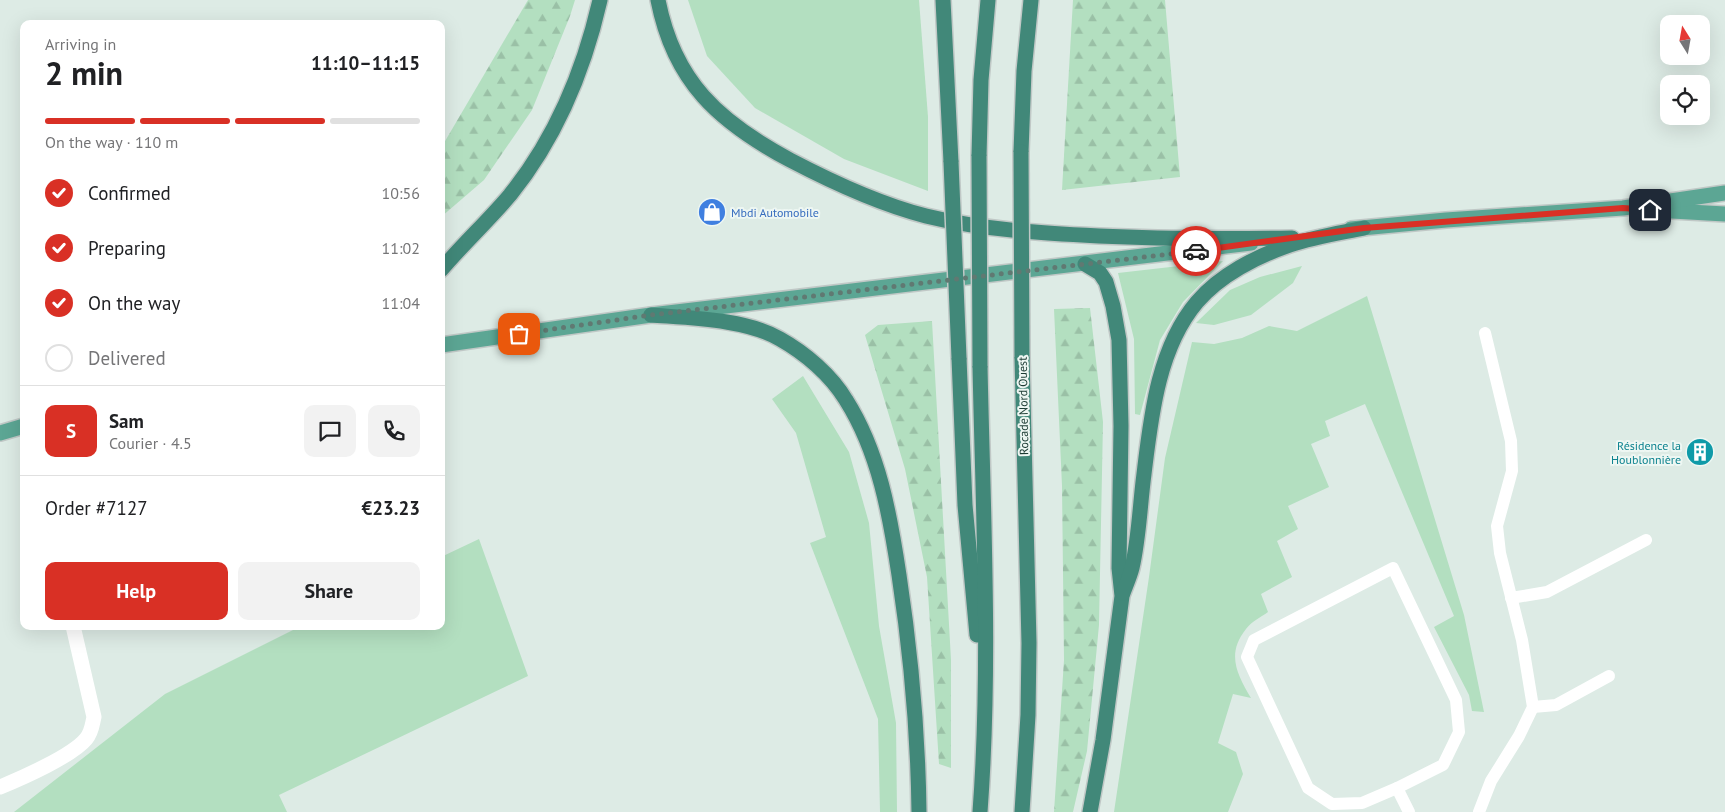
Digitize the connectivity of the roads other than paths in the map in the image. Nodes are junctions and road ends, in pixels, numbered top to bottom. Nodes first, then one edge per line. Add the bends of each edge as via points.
1 (600, 0) edge
2 (658, 0) edge
3 (943, 0) edge
4 (988, 0) edge
5 (1031, 0) edge
6 (1725, 193) edge
7 (1623, 208) junction
8 (1725, 214) edge
9 (1364, 228) junction
10 (1292, 238) junction
11 (1085, 264) junction
12 (445, 266) edge
13 (651, 315) junction
14 (1485, 333) dead end
15 (445, 344) edge
16 (20, 426) edge
17 (20, 427) edge
18 (0, 428) edge
19 (0, 433) edge
20 (1646, 540) dead end
21 (1122, 596) junction
22 (1511, 598) junction
23 (73, 630) edge
24 (1609, 676) dead end
25 (1533, 707) junction
26 (985, 713) junction
27 (0, 787) edge
28 (1397, 788) junction
29 (919, 812) edge
30 (980, 812) edge
31 (1022, 812) edge
32 (1090, 812) edge
33 (1409, 812) edge
34 (1479, 812) edge

1 - 12 highway via 578,76 539,154 510,195
2 - 10 highway via 676,56 693,85 710,105 773,151 837,184 925,216 987,228 1148,238
3 - 26 highway, bridge via 965,505
4 - 26 highway, bridge via 979,156
5 - 31 highway, Rocade Nord Ouest, bridge via 1021,152 1029,643
6 - 7 main road
7 - 8 main road
7 - 9 main road
9 - 10 main road
9 - 21 highway via 1291,245 1257,258 1213,287 1190,312 1162,371 1147,450 1132,569
10 - 11 main road
11 - 13 main road
11 - 21 highway via 1106,282 1119,340 1119,568
13 - 15 main road
13 - 29 highway via 732,323 780,338 835,384 854,413 871,453 891,525 913,678
14 - 22 lane via 1512,441 1512,471 1497,526
16 - 18 main road
17 - 19 main road
20 - 22 lane via 1547,592
21 - 32 highway via 1104,740
22 - 25 lane
23 - 27 street via 94,717 92,730 76,748
24 - 25 lane via 1556,706
25 - 34 lane via 1491,781
26 - 30 highway
28 - 28 lane via 1443,765 1459,732 1456,700 1393,568 1254,640 1248,657 1308,788 1332,804 1362,803
28 - 33 lane

